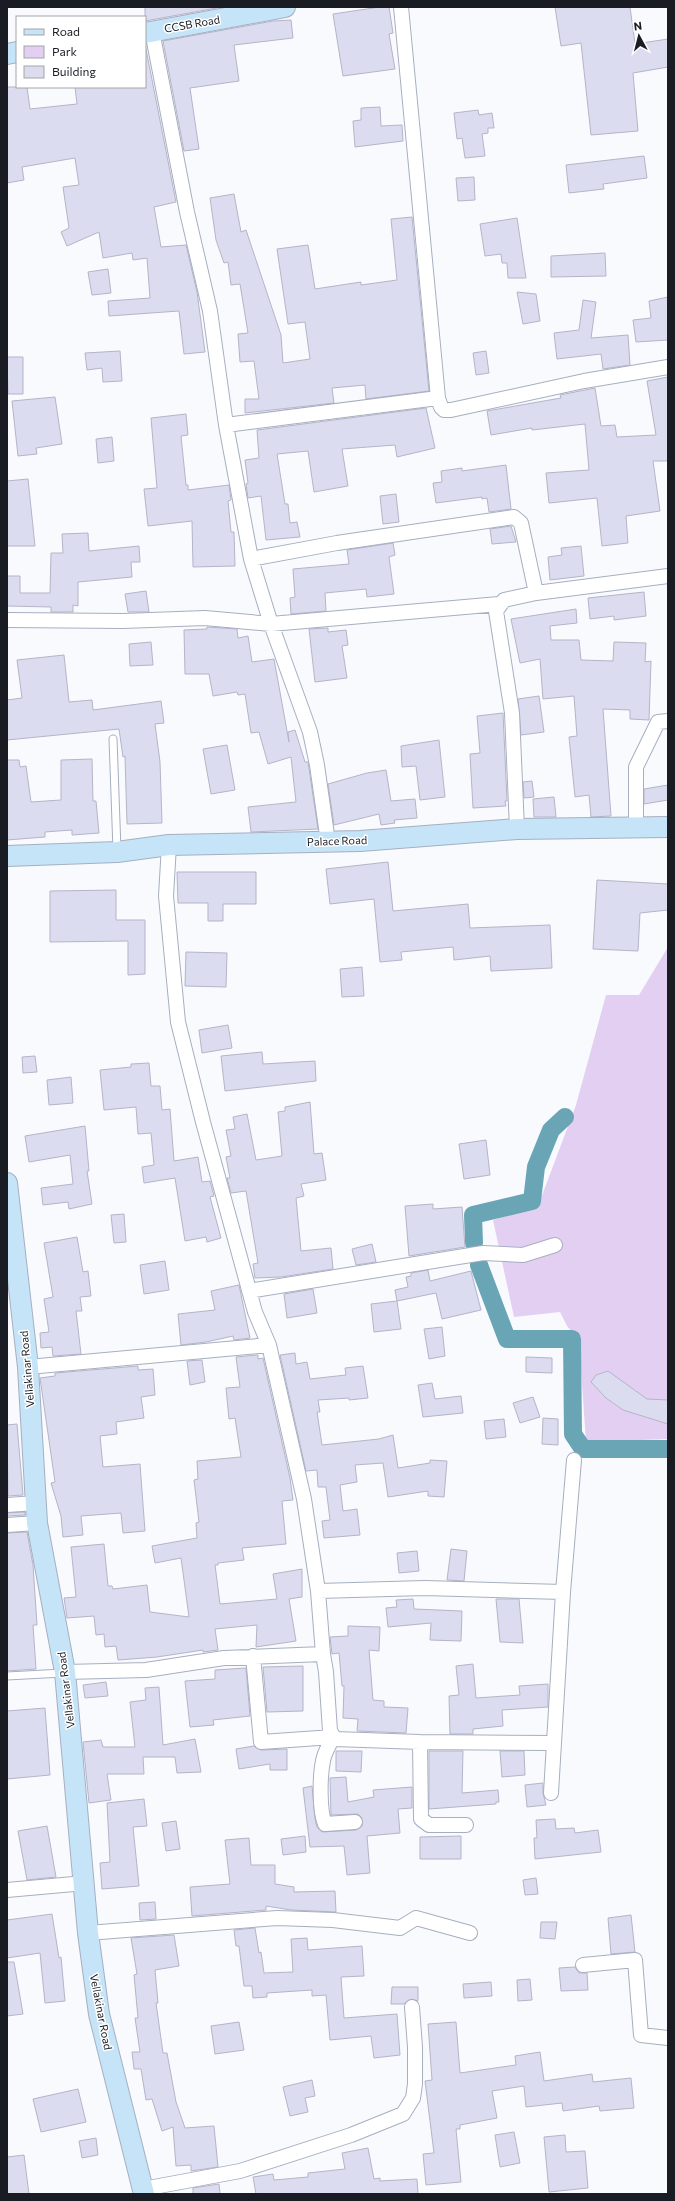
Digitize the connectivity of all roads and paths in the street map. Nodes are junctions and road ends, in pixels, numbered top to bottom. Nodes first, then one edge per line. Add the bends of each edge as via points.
1 (285, 7) edge
2 (401, 7) edge
3 (148, 32) edge
4 (668, 367) edge
5 (438, 398) junction
6 (226, 425) junction
7 (251, 559) junction
8 (668, 576) edge
9 (536, 593) junction
10 (499, 604) junction
11 (7, 620) edge
12 (271, 624) junction
13 (668, 721) edge
14 (113, 738) dead end
15 (668, 826) edge
16 (636, 827) junction
17 (517, 829) junction
18 (328, 842) junction
19 (169, 845) junction
20 (117, 852) junction
21 (7, 856) edge
22 (7, 1183) edge
23 (555, 1245) dead end
24 (249, 1290) junction
25 (269, 1345) junction
26 (28, 1367) junction
27 (574, 1460) dead end
28 (36, 1503) junction
29 (7, 1505) edge
30 (37, 1523) junction
31 (7, 1525) edge
32 (318, 1591) junction
33 (563, 1592) junction
34 (323, 1654) junction
35 (253, 1656) junction
36 (65, 1672) junction
37 (7, 1676) edge
38 (333, 1737) junction
39 (420, 1742) junction
40 (552, 1743) junction
41 (550, 1793) dead end
42 (355, 1822) dead end
43 (466, 1825) dead end
44 (85, 1884) junction
45 (7, 1890) edge
46 (88, 1933) junction
47 (470, 1933) dead end
48 (583, 1965) dead end
49 (412, 2007) dead end
50 (668, 2038) edge
51 (143, 2191) edge

1 - 3 main road, CCSB Road
2 - 5 street
3 - 6 street via 210,311
4 - 5 street via 584,381 451,410 440,407
5 - 6 street
6 - 7 street
7 - 9 street via 337,543 514,517 521,523
7 - 12 street
8 - 9 street
9 - 10 street via 504,600
10 - 12 street
10 - 17 street via 496,611 512,713
11 - 12 street via 123,621 205,618
12 - 18 street via 310,732 318,765
13 - 16 street via 658,722 636,768
14 - 20 lane
15 - 16 main road, Palace Road
16 - 17 main road, Palace Road
17 - 18 main road, Palace Road
18 - 19 main road, Palace Road
19 - 20 main road, Palace Road
19 - 24 street via 166,896 178,1022
20 - 21 main road, Palace Road
22 - 26 main road, Vellakinar Road
23 - 24 street via 523,1255 483,1253
24 - 25 street
25 - 26 street
25 - 32 street via 304,1499
26 - 28 main road, Vellakinar Road
27 - 33 street
28 - 29 street
28 - 30 main road, Vellakinar Road
30 - 31 street
30 - 36 main road, Vellakinar Road
32 - 33 street via 425,1588
32 - 34 street
33 - 40 street
34 - 35 street
34 - 38 street via 330,1731
35 - 36 street via 146,1670
35 - 38 street via 261,1742
36 - 37 lane
36 - 44 main road, Vellakinar Road
38 - 39 street via 345,1740
38 - 42 street via 323,1760 321,1798 325,1824
39 - 40 street
39 - 43 street via 421,1819 429,1825
40 - 41 street
44 - 45 street
44 - 46 main road, Vellakinar Road
46 - 47 street via 277,1918 333,1920 400,1928 416,1918
46 - 51 main road, Vellakinar Road via 100,2014
48 - 50 street via 635,1960 641,2035
49 - 51 street via 415,2084 413,2098 403,2114 350,2136 240,2170

